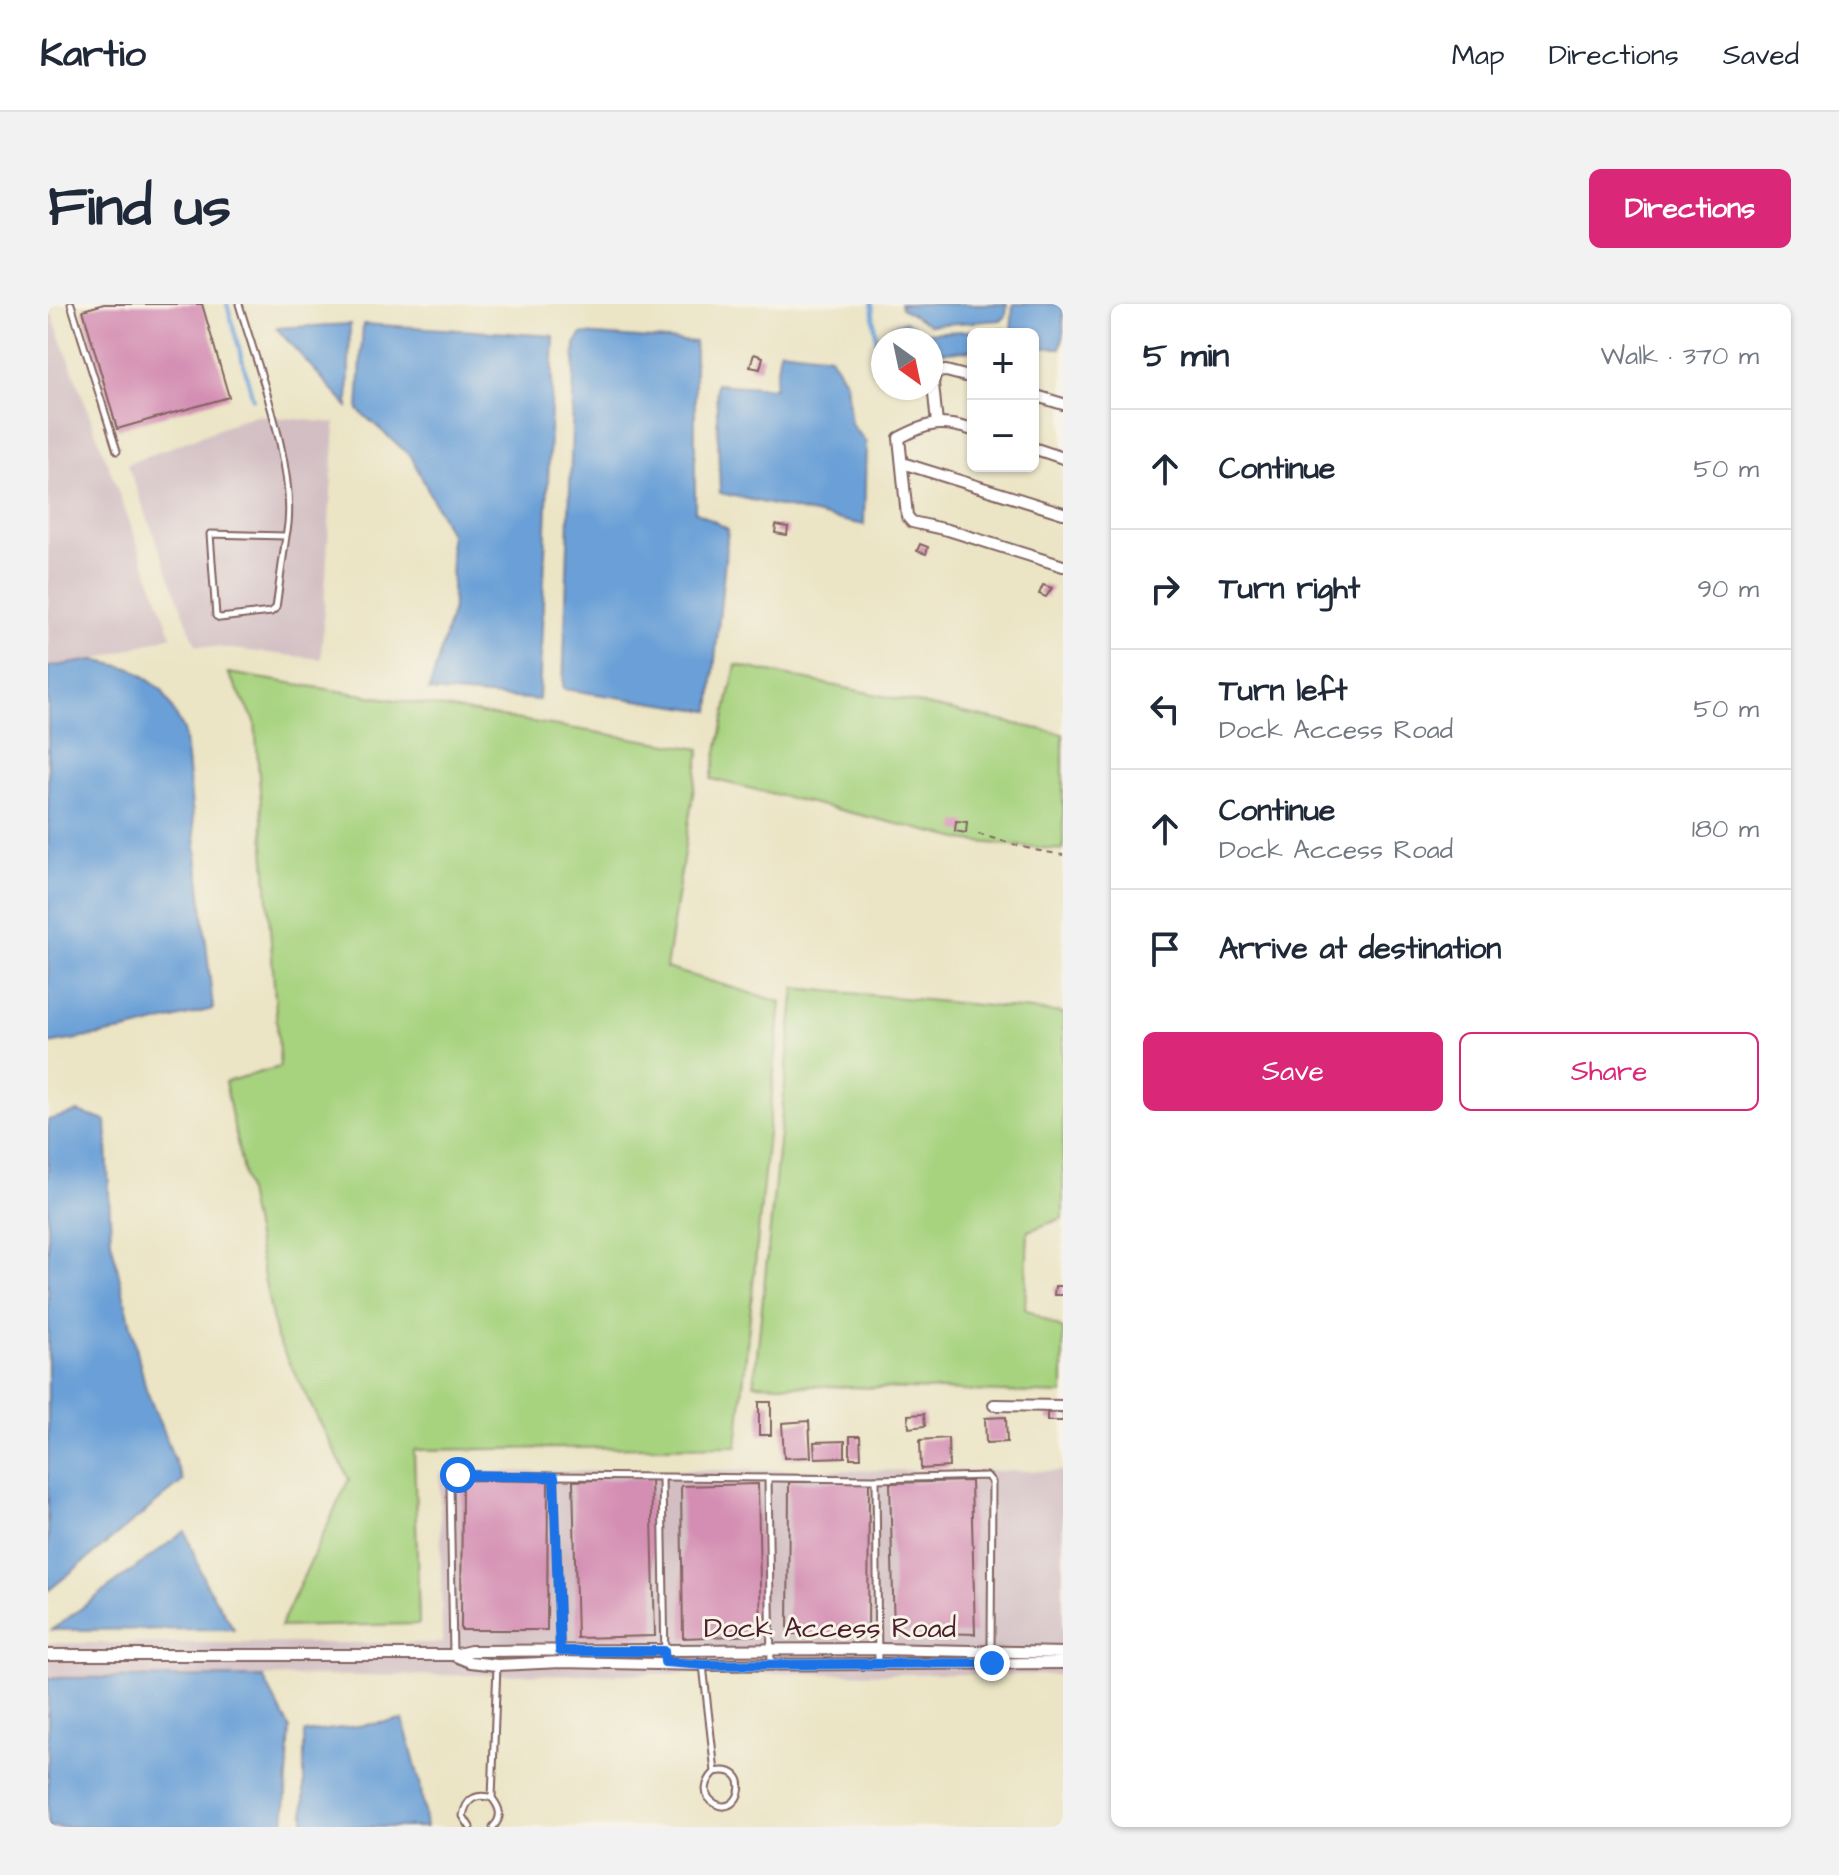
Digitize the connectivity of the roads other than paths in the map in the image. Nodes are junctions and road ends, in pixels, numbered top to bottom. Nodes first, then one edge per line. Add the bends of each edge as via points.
1 (71, 304) edge
2 (239, 304) edge
3 (967, 376) edge
4 (1039, 397) edge
5 (1063, 404) edge
6 (937, 424) junction
7 (967, 428) edge
8 (1039, 450) edge
9 (117, 451) dead end
10 (1063, 458) edge
11 (902, 463) junction
12 (1063, 513) edge
13 (286, 536) junction
14 (1063, 566) edge
15 (994, 1405) dead end
16 (1063, 1406) edge
17 (554, 1477) junction
18 (662, 1478) junction
19 (768, 1478) junction
20 (876, 1479) junction
21 (879, 1649) junction
22 (771, 1650) junction
23 (1063, 1653) edge
24 (48, 1655) edge
25 (453, 1655) junction
26 (560, 1656) junction
27 (664, 1656) junction
28 (992, 1657) junction
29 (878, 1662) junction
30 (1063, 1663) edge
31 (771, 1664) junction
32 (497, 1665) junction
33 (703, 1665) junction
34 (715, 1772) junction
35 (492, 1798) junction
36 (470, 1827) edge
37 (493, 1827) edge

1 - 9 lane
2 - 13 lane via 288,482
3 - 6 street via 935,372
4 - 5 street
6 - 7 street
6 - 11 street via 899,438
8 - 10 street
11 - 12 street
11 - 14 street via 912,522
13 - 13 lane via 276,608 216,616 210,534
15 - 16 street
17 - 18 lane
17 - 25 lane via 458,1475 450,1483
17 - 26 lane
18 - 19 lane
18 - 27 lane
19 - 20 lane
19 - 22 lane
20 - 21 lane
20 - 28 lane via 987,1476 992,1482
21 - 22 street, Dock Access Road
21 - 28 street, Dock Access Road
21 - 29 lane
22 - 27 street, Dock Access Road
22 - 31 lane
23 - 28 street, Dock Access Road
24 - 25 street, Dock Access Road
25 - 26 street, Dock Access Road via 471,1651
25 - 32 street, Dock Access Road
26 - 27 street, Dock Access Road
26 - 32 street, Dock Access Road
27 - 33 street, Dock Access Road
28 - 29 street, Dock Access Road
28 - 30 street, Dock Access Road
29 - 31 street, Dock Access Road
31 - 33 street, Dock Access Road
32 - 35 lane
33 - 34 lane
34 - 34 lane via 724,1770 739,1780 741,1788 731,1804 722,1806 707,1796 705,1787
35 - 36 lane via 482,1795 465,1806 463,1816
35 - 37 lane via 500,1816

